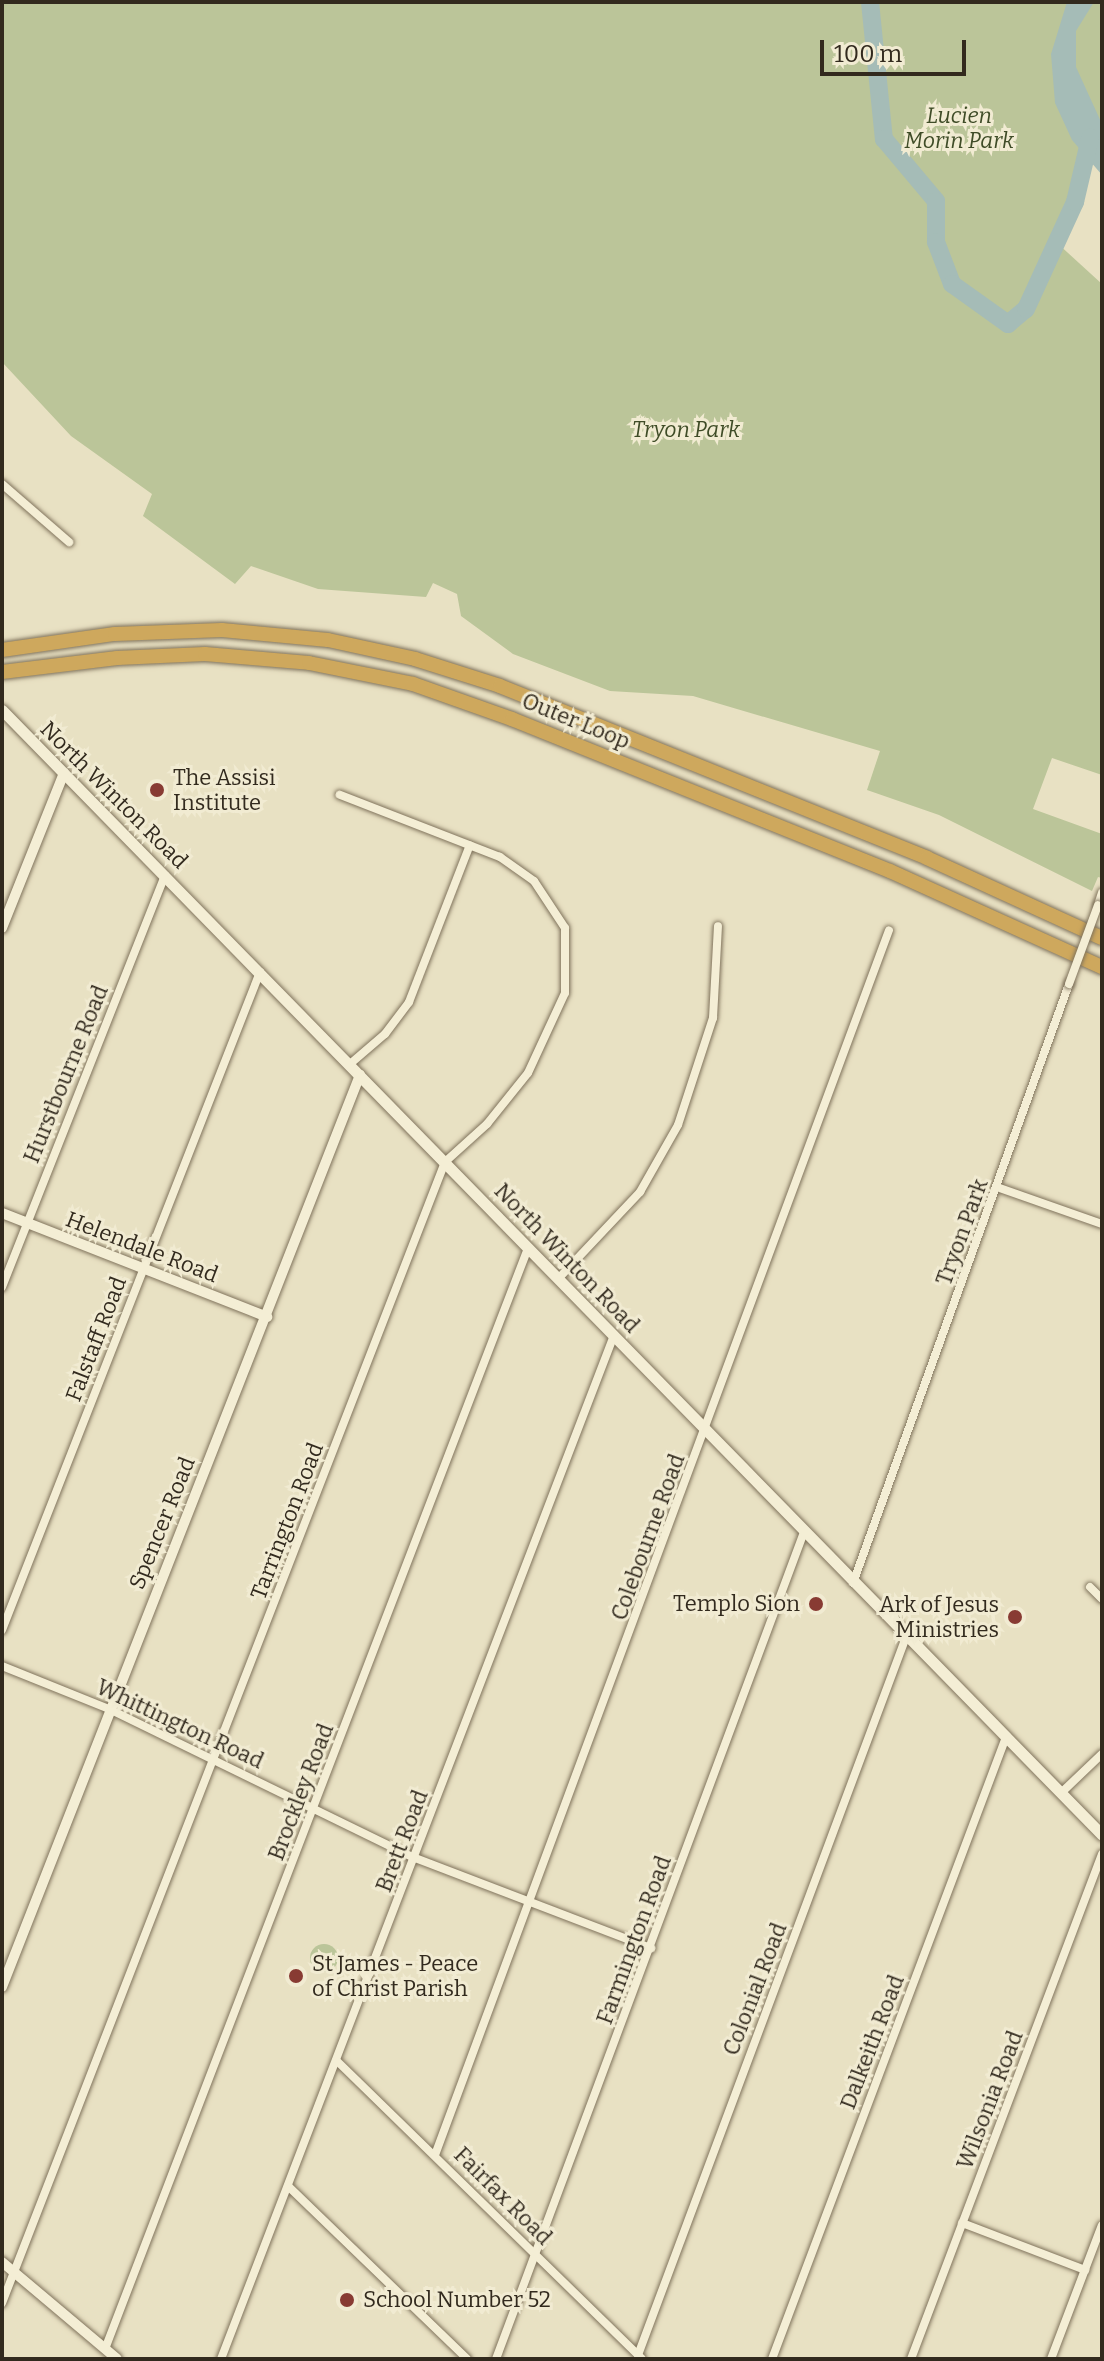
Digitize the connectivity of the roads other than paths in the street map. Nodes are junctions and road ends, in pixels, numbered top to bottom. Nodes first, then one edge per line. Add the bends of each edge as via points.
1 (2, 484) edge
2 (69, 542) dead end
3 (2, 650) edge
4 (2, 672) edge
5 (2, 711) edge
6 (64, 773) junction
7 (340, 795) dead end
8 (470, 845) junction
9 (165, 875) junction
10 (1102, 893) edge
11 (718, 926) dead end
12 (2, 928) edge
13 (889, 930) dead end
14 (1102, 938) edge
15 (1102, 967) edge
16 (260, 972) junction
17 (350, 1064) junction
18 (360, 1075) junction
19 (445, 1162) junction
20 (997, 1187) junction
21 (2, 1213) edge
22 (27, 1223) junction
23 (1102, 1224) edge
24 (528, 1248) junction
25 (143, 1268) junction
26 (558, 1279) junction
27 (2, 1287) edge
28 (267, 1317) junction
29 (614, 1335) junction
30 (706, 1432) junction
31 (804, 1532) junction
32 (853, 1583) junction
33 (1090, 1587) dead end
34 (1102, 1599) edge
35 (2, 1630) edge
36 (906, 1637) junction
37 (2, 1666) edge
38 (109, 1709) junction
39 (1006, 1737) junction
40 (1102, 1754) edge
41 (214, 1759) junction
42 (1061, 1793) junction
43 (315, 1809) junction
44 (1102, 1835) edge
45 (1102, 1854) edge
46 (415, 1858) junction
47 (532, 1903) junction
48 (651, 1948) junction
49 (2, 1987) edge
50 (337, 2061) junction
51 (435, 2155) junction
52 (288, 2186) junction
53 (962, 2223) junction
54 (1102, 2225) edge
55 (535, 2254) junction
56 (2, 2262) edge
57 (1085, 2270) junction
58 (14, 2272) junction
59 (2, 2303) edge
60 (105, 2349) junction
61 (640, 2357) edge
62 (117, 2359) edge
63 (221, 2359) edge
64 (467, 2359) edge
65 (496, 2359) edge
66 (772, 2359) edge
67 (911, 2359) edge
68 (1051, 2359) edge

1 - 2 street
3 - 14 highway, Outer Loop via 115,634 222,630 328,640 415,659 500,686 919,854
4 - 15 highway, Outer Loop via 134,656 222,655 327,665 413,684 890,871
5 - 6 main road, North Winton Road
6 - 9 main road, North Winton Road
6 - 12 street
7 - 8 street, Tarrington Road
8 - 17 street via 409,1002 385,1034
8 - 19 street, Tarrington Road via 517,867 545,893 565,928 569,968 556,1020 528,1073 487,1124
9 - 16 main road, North Winton Road
9 - 22 street, Hurstbourne Road
10 - 20 street, Tryon Park, bridge
11 - 26 street via 713,1018 678,1125 640,1192
13 - 30 street, Colebourne Road
16 - 17 main road, North Winton Road
16 - 25 street, Falstaff Road
17 - 18 main road, North Winton Road
18 - 19 main road, North Winton Road
18 - 28 street, Spencer Road
19 - 24 main road, North Winton Road
19 - 41 street, Tarrington Road
20 - 23 street
20 - 32 street, Tryon Park
21 - 22 street, Helendale Road
22 - 25 street, Helendale Road
22 - 27 street, Hurstbourne Road
24 - 26 main road, North Winton Road
24 - 43 street, Brockley Road
25 - 28 street, Helendale Road
25 - 35 street, Falstaff Road
26 - 29 main road, North Winton Road
28 - 38 street, Spencer Road
29 - 30 main road, North Winton Road
29 - 46 street, Brett Road
30 - 31 main road, North Winton Road
30 - 47 street, Colebourne Road
31 - 32 main road, North Winton Road
31 - 48 street, Farmington Road
32 - 36 main road, North Winton Road
33 - 34 street
36 - 39 main road, North Winton Road
36 - 61 street, Colonial Road
37 - 38 street, Whittington Road
38 - 41 street, Whittington Road
38 - 49 street, Spencer Road
39 - 42 main road, North Winton Road
39 - 66 street, Dalkeith Road
40 - 42 street
41 - 43 street, Whittington Road
41 - 58 street, Tarrington Road
42 - 44 main road, North Winton Road
43 - 46 street, Whittington Road
43 - 60 street, Brockley Road
45 - 53 street, Wilsonia Road
46 - 47 street, Whittington Road
46 - 50 street, Brett Road
47 - 48 street, Whittington Road
47 - 51 street, Colebourne Road
48 - 55 street, Farmington Road
50 - 51 street, Fairfax Road
50 - 52 street, Brett Road
51 - 55 street, Fairfax Road
52 - 63 street, Brett Road
52 - 64 street
53 - 57 street
53 - 67 street, Wilsonia Road
54 - 57 street
55 - 61 street, Fairfax Road
55 - 65 street, Farmington Road
56 - 58 street
57 - 68 street
58 - 59 street, Tarrington Road
58 - 60 street
60 - 62 street

